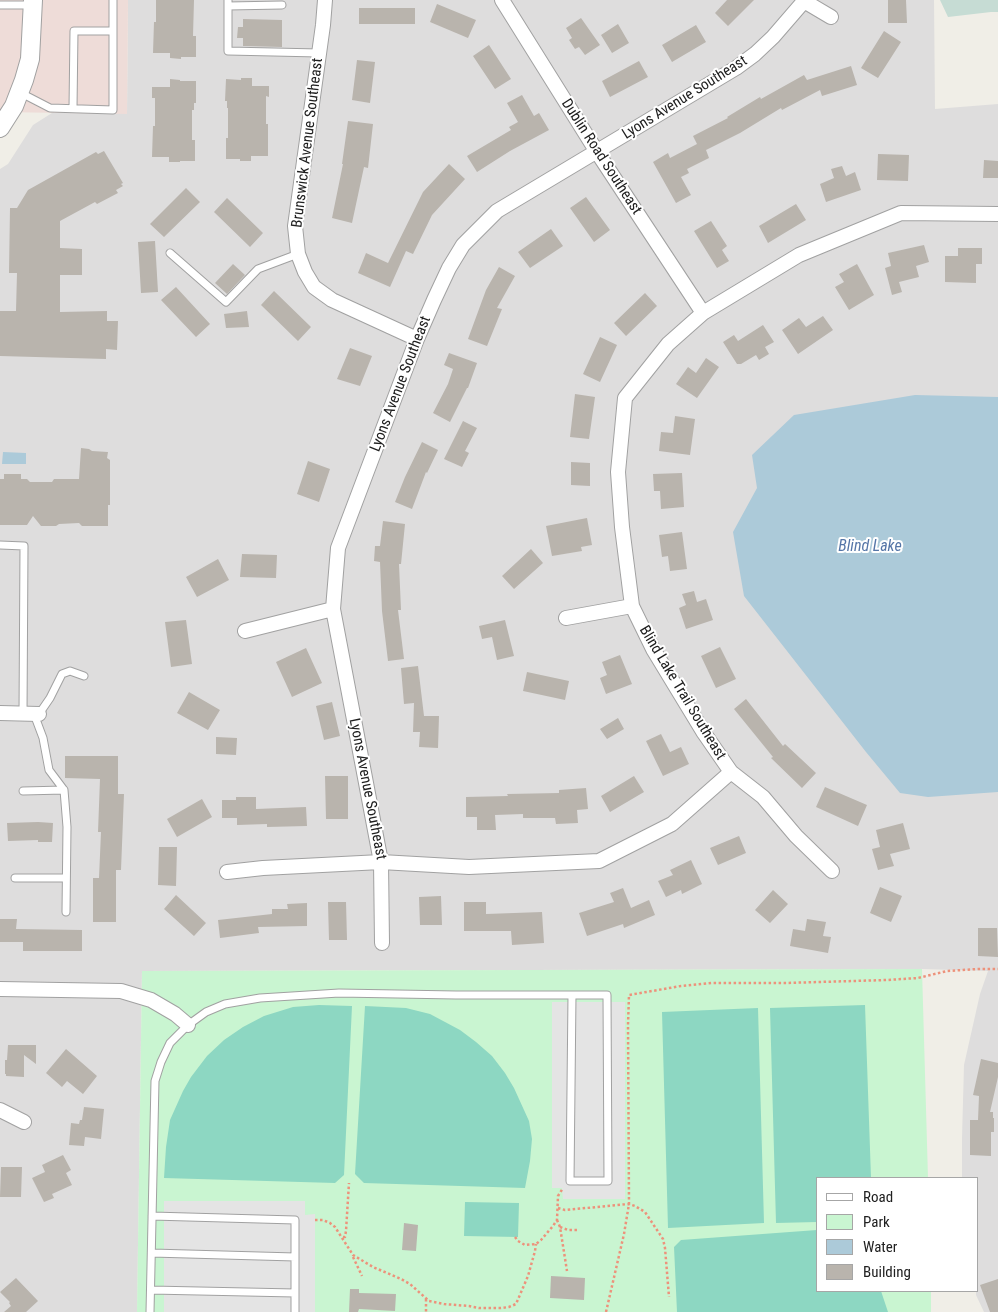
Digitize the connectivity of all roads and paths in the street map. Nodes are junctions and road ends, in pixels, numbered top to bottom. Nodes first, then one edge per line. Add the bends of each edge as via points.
1 (113, 0) edge
2 (325, 0) edge
3 (502, 0) edge
4 (804, 0) edge
5 (33, 2) edge
6 (228, 3) edge
7 (0, 5) edge
8 (282, 5) dead end
9 (831, 17) dead end
10 (113, 31) junction
11 (319, 53) junction
12 (19, 92) junction
13 (73, 108) junction
14 (0, 128) edge
15 (597, 152) junction
16 (998, 214) edge
17 (170, 253) dead end
18 (298, 254) junction
19 (703, 313) junction
20 (417, 340) junction
21 (0, 545) edge
22 (632, 606) junction
23 (333, 609) junction
24 (566, 618) dead end
25 (245, 631) dead end
26 (84, 676) dead end
27 (0, 714) edge
28 (32, 714) junction
29 (731, 772) junction
30 (64, 790) junction
31 (23, 791) dead end
32 (382, 862) junction
33 (832, 871) dead end
34 (227, 872) dead end
35 (15, 878) dead end
36 (66, 878) junction
37 (66, 912) dead end
38 (382, 943) dead end
39 (998, 969) edge
40 (0, 990) edge
41 (572, 995) junction
42 (188, 1025) junction
43 (0, 1110) edge
44 (24, 1122) dead end
45 (349, 1183) dead end
46 (562, 1188) dead end
47 (629, 1204) junction
48 (558, 1208) junction
49 (152, 1216) junction
50 (315, 1220) dead end
51 (557, 1220) junction
52 (560, 1227) junction
53 (578, 1230) dead end
54 (343, 1237) junction
55 (515, 1237) dead end
56 (536, 1244) junction
57 (152, 1253) junction
58 (353, 1255) junction
59 (295, 1256) junction
60 (567, 1271) dead end
61 (362, 1276) dead end
62 (151, 1290) junction
63 (295, 1293) junction
64 (669, 1296) dead end
65 (426, 1299) junction
66 (150, 1312) edge
67 (295, 1312) edge
68 (426, 1312) edge
69 (606, 1312) edge

1 - 10 lane
2 - 11 street, Brunswick Avenue Southeast
3 - 15 street, Dublin Road Southeast
4 - 9 street
4 - 15 street, Lyons Avenue Southeast via 773,37 736,68
5 - 7 lane
5 - 12 street via 30,59
6 - 8 lane
6 - 11 lane via 228,51
10 - 13 lane via 74,31
10 - 13 lane via 113,110
11 - 18 street, Brunswick Avenue Southeast via 295,226
12 - 13 lane via 50,108
12 - 14 street
15 - 19 street, Dublin Road Southeast
15 - 20 street, Lyons Avenue Southeast via 497,211 463,244 448,268
16 - 19 street, Blind Lake Trail Southeast via 901,213 799,255
17 - 18 lane via 226,302 258,269
18 - 20 street, Brunswick Avenue Southeast via 314,287 326,296
19 - 22 street, Blind Lake Trail Southeast via 668,344 625,398 618,472
20 - 23 street, Lyons Avenue Southeast via 338,548
21 - 28 lane via 24,546
22 - 24 street
22 - 29 street, Blind Lake Trail Southeast via 652,649
23 - 25 street
23 - 32 street, Lyons Avenue Southeast
26 - 28 lane via 70,671 62,674 50,698
27 - 28 street
28 - 30 lane via 43,738 49,770
29 - 32 street via 672,824 599,861 469,867
29 - 33 street, Blind Lake Trail Southeast via 763,797
30 - 31 lane
30 - 36 lane
32 - 34 street
32 - 38 street, Lyons Avenue Southeast
35 - 36 lane
36 - 37 lane
39 - 47 path via 947,971 895,980 712,983 629,995
40 - 42 street via 121,991 151,1000
41 - 41 lane via 570,1181 608,1181 608,995
41 - 42 lane via 339,993 260,998 225,1004
42 - 49 lane via 170,1043 156,1081
43 - 44 street
45 - 54 path
46 - 48 path
47 - 48 path
47 - 64 path via 645,1212 663,1239
47 - 69 path
48 - 51 path
49 - 57 lane
49 - 59 lane via 295,1220
50 - 54 path via 330,1223
51 - 52 path
51 - 56 path
52 - 53 path
52 - 60 path
54 - 58 path
55 - 56 path via 525,1245
56 - 65 path via 524,1288 516,1304 509,1308 479,1308
57 - 59 lane
57 - 62 lane
58 - 61 path
58 - 65 path via 410,1284
59 - 63 lane
62 - 63 lane
62 - 66 lane
63 - 67 lane
65 - 68 path

